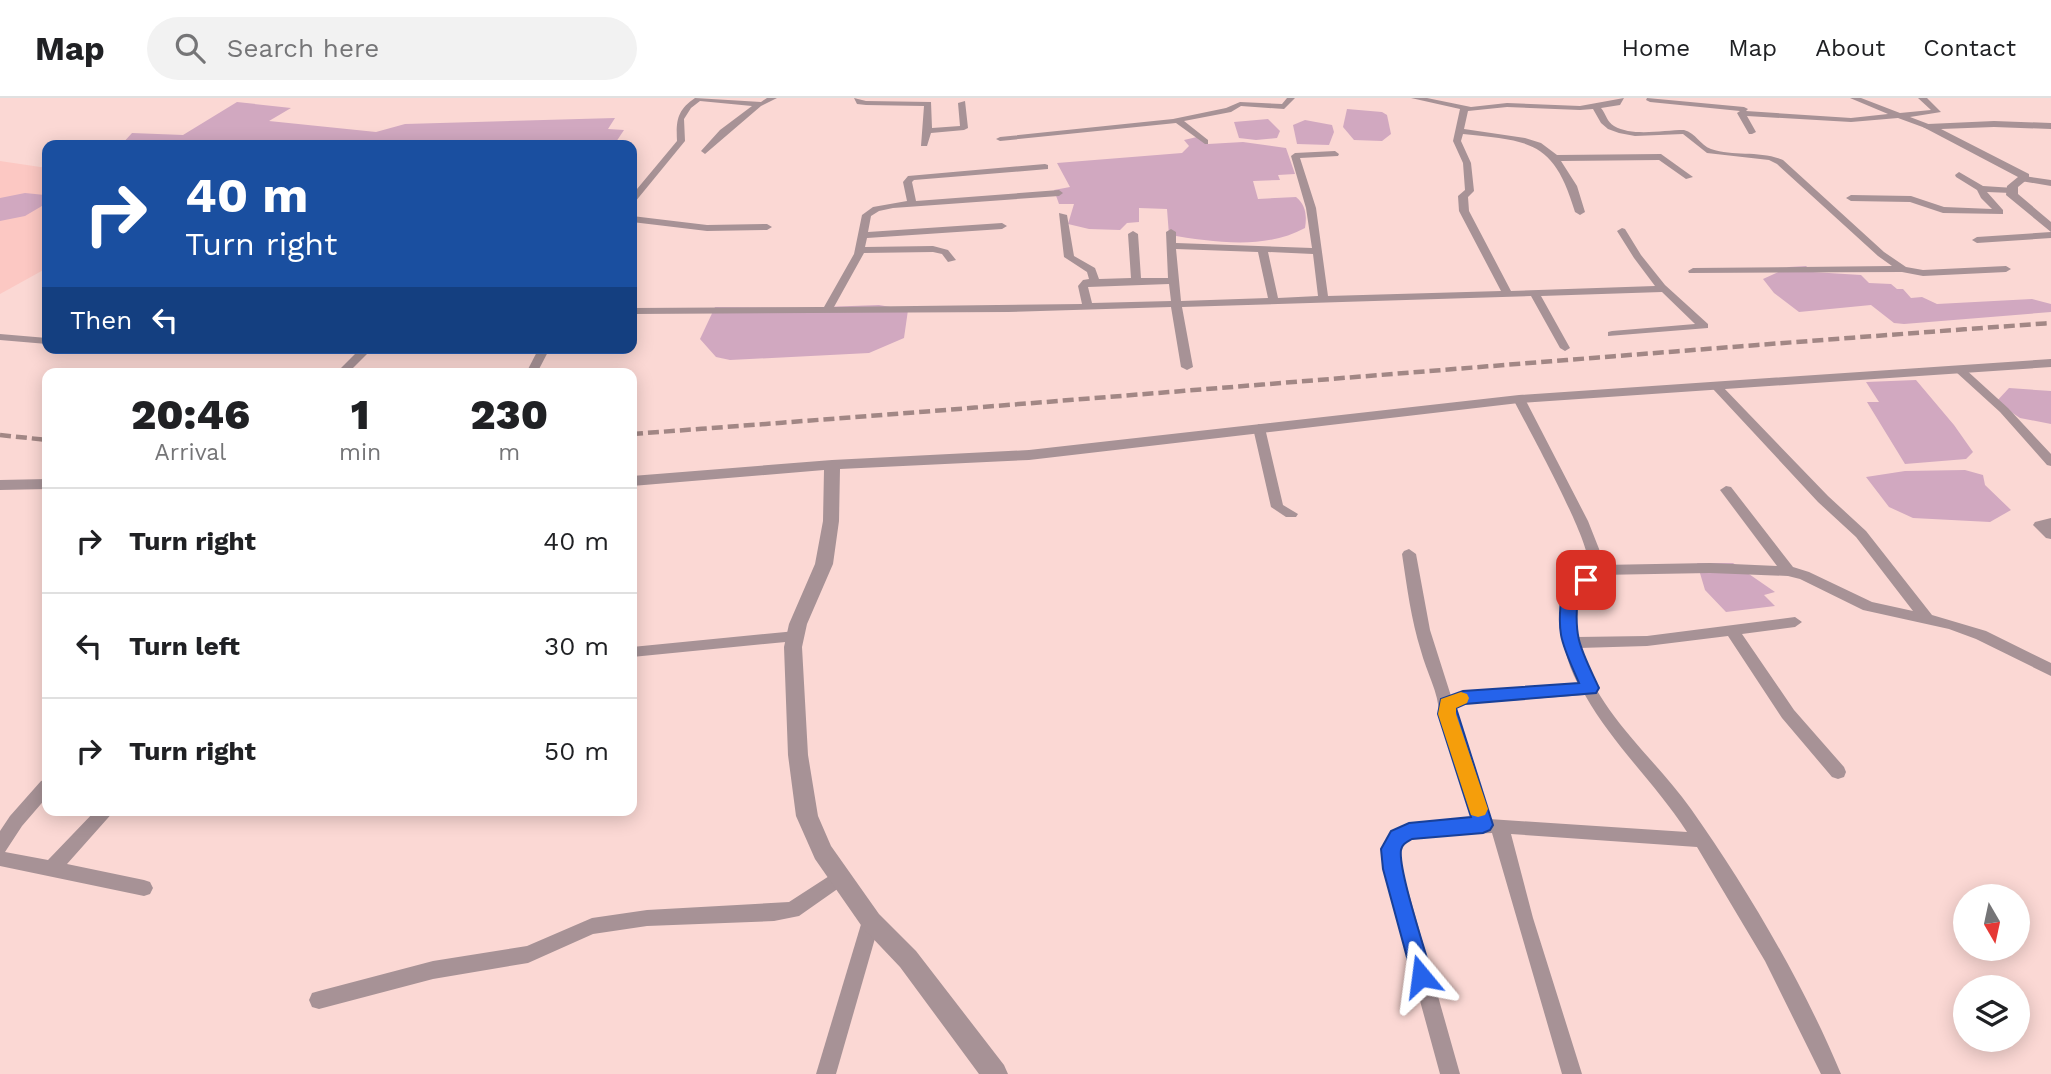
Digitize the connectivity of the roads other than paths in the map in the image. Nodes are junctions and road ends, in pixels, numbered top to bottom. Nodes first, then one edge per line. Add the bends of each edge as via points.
1 (773, 98) edge
2 (858, 98) edge
3 (1291, 98) edge
4 (1415, 98) edge
5 (1472, 98) edge
6 (1569, 98) edge
7 (1738, 98) edge
8 (1854, 98) edge
9 (1922, 98) edge
10 (699, 99) edge
11 (1650, 100) dead end
12 (1616, 101) edge
13 (962, 103) dead end
14 (759, 104) junction
15 (1593, 105) junction
16 (1494, 106) junction
17 (1464, 109) junction
18 (1745, 111) junction
19 (1899, 116) junction
20 (1178, 120) junction
21 (2051, 126) edge
22 (1928, 127) junction
23 (928, 131) junction
24 (1458, 131) junction
25 (1752, 132) dead end
26 (1000, 139) dead end
27 (1205, 142) dead end
28 (924, 144) dead end
29 (705, 151) dead end
30 (1335, 155) dead end
31 (1556, 158) junction
32 (1045, 167) dead end
33 (1959, 174) dead end
34 (1689, 177) dead end
35 (2024, 179) junction
36 (2051, 183) edge
37 (1981, 189) junction
38 (2011, 190) junction
39 (1059, 193) dead end
40 (637, 194) edge
41 (1851, 198) dead end
42 (912, 203) junction
43 (1580, 212) dead end
44 (1062, 215) dead end
45 (637, 220) edge
46 (1002, 226) dead end
47 (767, 227) dead end
48 (2051, 228) edge
49 (1622, 231) dead end
50 (1171, 232) dead end
51 (864, 234) junction
52 (1133, 234) dead end
53 (2051, 236) edge
54 (1978, 240) dead end
55 (1171, 246) junction
56 (1262, 249) junction
57 (861, 250) junction
58 (1317, 251) junction
59 (951, 260) dead end
60 (1903, 269) junction
61 (2006, 269) dead end
62 (1693, 271) dead end
63 (1095, 281) junction
64 (1136, 281) junction
65 (1172, 281) junction
66 (1664, 288) junction
67 (1534, 293) junction
68 (1508, 294) junction
69 (1324, 301) junction
70 (1274, 302) junction
71 (1175, 304) junction
72 (1088, 307) junction
73 (827, 310) junction
74 (637, 311) edge
75 (1612, 334) dead end
76 (0, 337) edge
77 (42, 341) edge
78 (1565, 348) dead end
79 (362, 354) edge
80 (2051, 363) edge
81 (1187, 367) dead end
82 (346, 368) edge
83 (1960, 370) junction
84 (1717, 387) junction
85 (1519, 399) junction
86 (1259, 428) junction
87 (2051, 462) edge
88 (832, 465) junction
89 (637, 481) edge
90 (42, 484) edge
91 (0, 485) edge
92 (1726, 489) dead end
93 (1292, 514) dead end
94 (2051, 522) edge
95 (2051, 535) edge
96 (1409, 554) dead end
97 (1594, 570) junction
98 (1788, 571) junction
99 (1926, 618) junction
100 (1795, 622) dead end
101 (1732, 631) junction
102 (796, 636) junction
103 (1570, 643) junction
104 (637, 652) edge
105 (2051, 670) edge
106 (1590, 688) junction
107 (1447, 704) junction
108 (1838, 772) dead end
109 (42, 792) edge
110 (101, 816) edge
111 (1492, 825) junction
112 (1700, 840) junction
113 (0, 846) edge
114 (0, 858) edge
115 (51, 869) junction
116 (840, 877) junction
117 (144, 888) dead end
118 (871, 921) junction
119 (319, 1000) dead end
120 (826, 1074) edge
121 (995, 1074) edge
122 (1450, 1074) edge
123 (1572, 1074) edge
124 (1831, 1074) edge

1 - 14 street
2 - 23 street via 866,103 926,103
3 - 20 street via 1284,107 1240,104
4 - 17 street
5 - 16 street
6 - 12 street
7 - 18 street
8 - 19 street
9 - 19 street via 1937,112
10 - 14 street
10 - 40 street via 680,119 681,141
11 - 18 street
12 - 15 street
13 - 23 street via 964,128
14 - 29 street
15 - 16 street
15 - 60 street via 1602,121 1618,131 1684,132 1705,150 1766,156 1780,162
16 - 17 street
17 - 24 street
18 - 19 street via 1843,120
18 - 25 street via 1740,114
19 - 22 street
20 - 26 street
20 - 27 street
21 - 22 street
22 - 35 street via 2020,172
23 - 28 street
24 - 31 street via 1532,141
24 - 68 street via 1471,191 1463,196 1464,211
30 - 58 street via 1296,156
31 - 34 street via 1661,157
31 - 43 street
32 - 42 street via 911,178 907,182
33 - 37 street
35 - 36 street
35 - 38 street
37 - 38 street
37 - 41 street via 2000,212 1943,210 1917,200
38 - 48 street
39 - 42 street
42 - 51 street via 871,212 865,219
44 - 63 street via 1069,257 1091,270
45 - 47 street via 707,228
46 - 51 street
49 - 66 street
50 - 55 street
51 - 57 street
52 - 64 street
53 - 54 street
55 - 56 street
55 - 65 street
56 - 58 street
56 - 70 street
57 - 59 street via 933,249 945,252
57 - 73 street
58 - 69 street
60 - 61 street via 1923,273
60 - 62 street
63 - 64 street
63 - 72 street via 1083,284
64 - 65 street
65 - 71 street
66 - 67 street
66 - 75 street via 1703,326
67 - 68 street
67 - 78 street
68 - 69 street
69 - 70 street
70 - 71 street
71 - 72 street
71 - 81 street
72 - 73 street
73 - 74 street
76 - 77 street
79 - 82 street
80 - 83 street
83 - 84 street
83 - 87 street
84 - 85 street
84 - 99 street via 1861,534
85 - 86 street
85 - 97 street via 1581,521 1597,559
86 - 88 street via 1029,455
86 - 93 street via 1277,507
88 - 89 street
88 - 102 street via 831,521 824,564
90 - 91 street
92 - 98 street
94 - 95 street via 2040,526
96 - 107 street via 1430,664
97 - 98 street
97 - 103 street via 1570,592 1566,610
98 - 99 street via 1819,580 1868,606
99 - 105 street via 1992,639
100 - 101 street
101 - 103 street via 1647,641
101 - 108 street via 1788,714
102 - 104 street
102 - 116 street via 798,755 807,816
103 - 106 street
106 - 107 street via 1463,698
106 - 112 street via 1618,733 1676,802
107 - 111 street
109 - 113 street
110 - 115 street
111 - 112 street
111 - 122 street via 1409,831 1398,837 1391,849 1411,940
111 - 123 street
112 - 124 street via 1755,925
114 - 115 street
115 - 117 street
116 - 118 street
116 - 119 street via 793,909 592,926 528,954 433,970
118 - 120 street
118 - 121 street via 908,959

